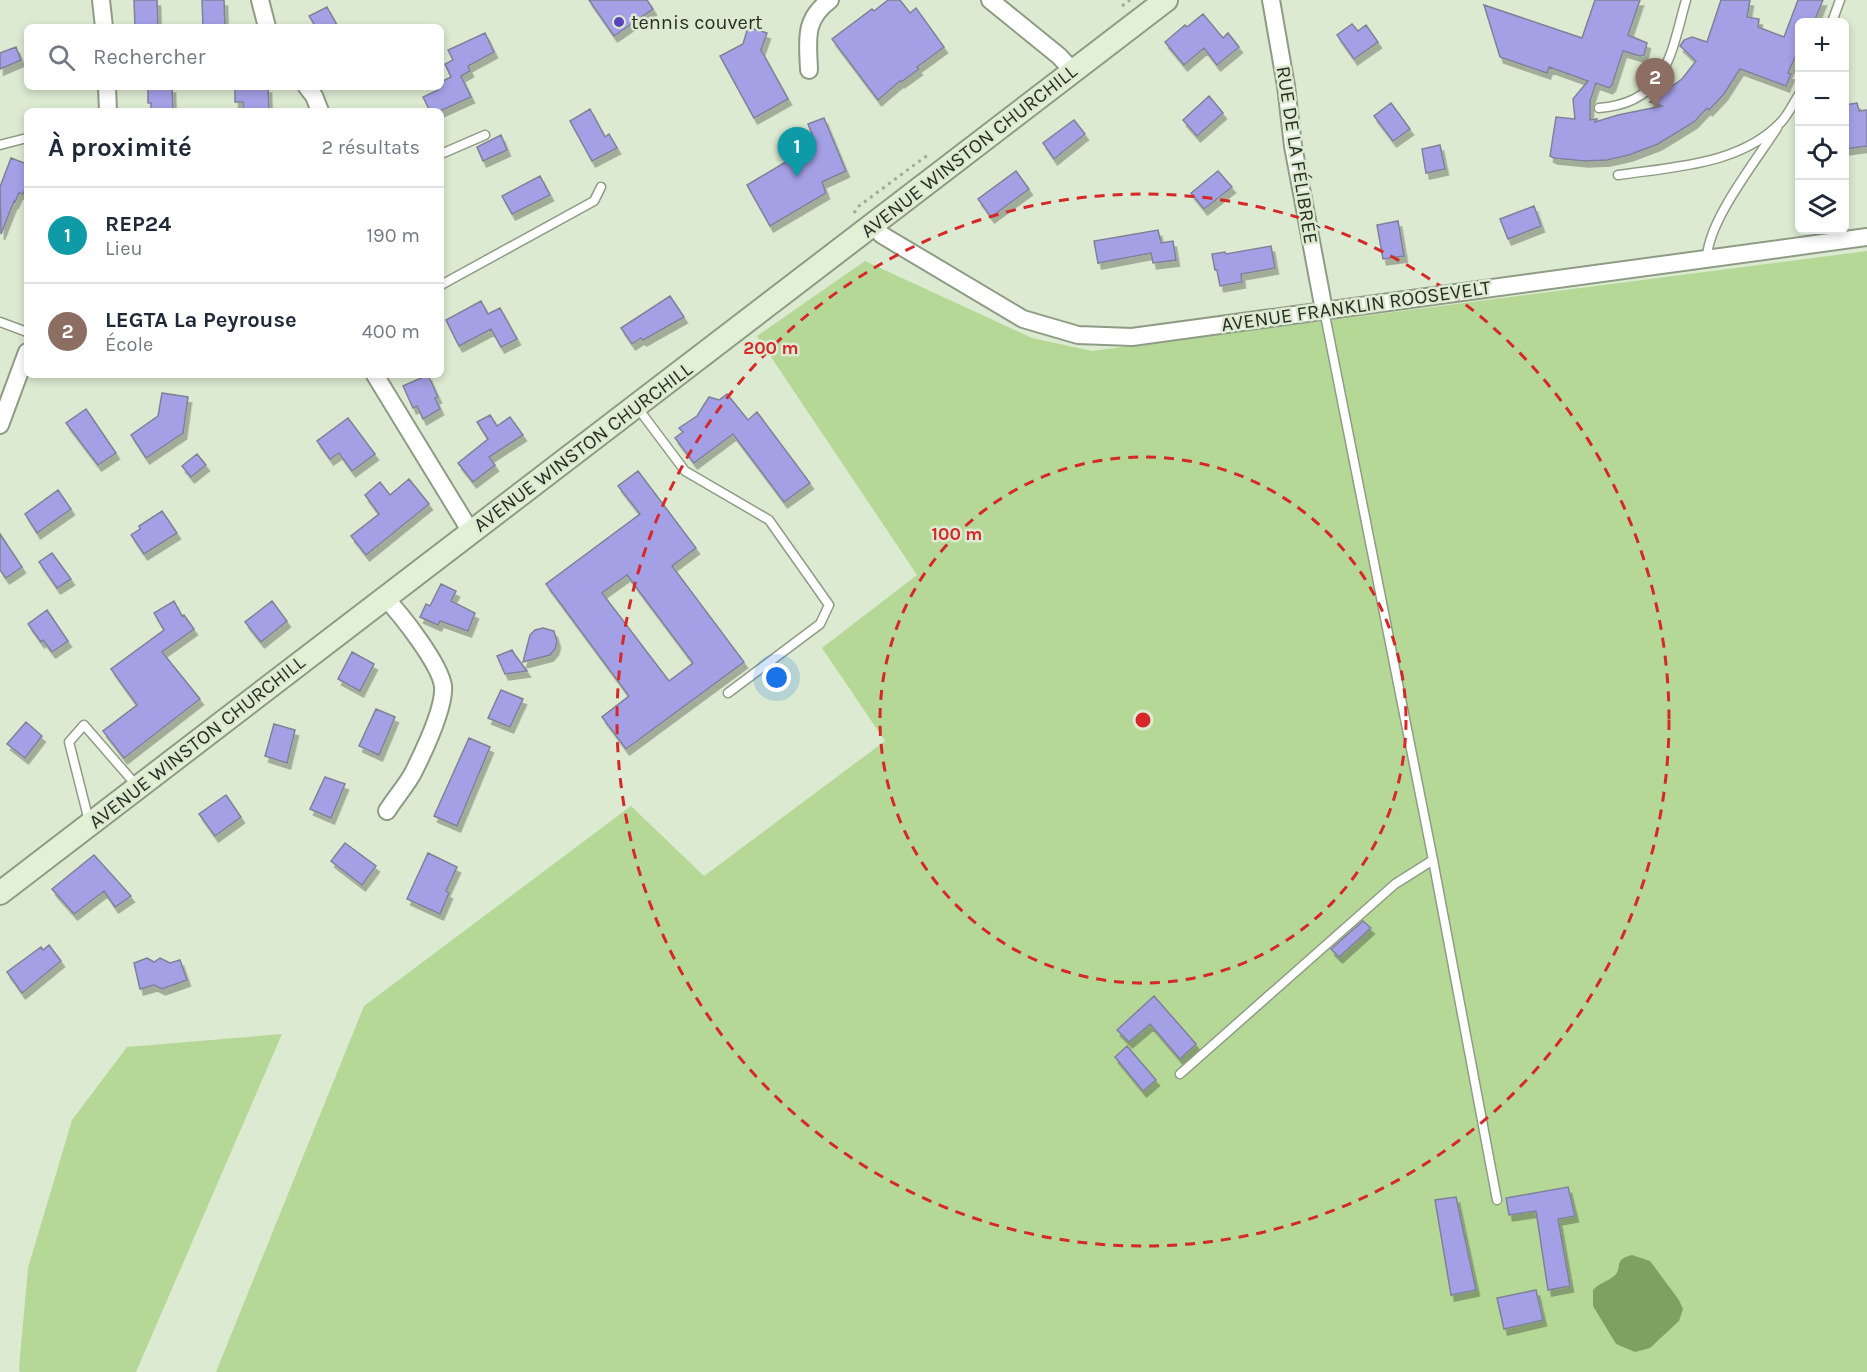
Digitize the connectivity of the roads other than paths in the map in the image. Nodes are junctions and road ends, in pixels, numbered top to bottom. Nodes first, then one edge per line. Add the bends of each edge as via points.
1 (101, 0) edge
2 (260, 0) edge
3 (830, 0) edge
4 (990, 0) edge
5 (1166, 0) edge
6 (1271, 0) edge
7 (1686, 0) edge
8 (1840, 0) edge
9 (1833, 18) edge
10 (104, 24) edge
11 (266, 24) edge
12 (809, 70) dead end
13 (1073, 71) junction
14 (107, 90) edge
15 (309, 90) edge
16 (1795, 101) edge
17 (108, 108) edge
18 (319, 108) edge
19 (1599, 108) dead end
20 (1782, 121) junction
21 (485, 135) dead end
22 (24, 139) edge
23 (0, 145) edge
24 (444, 153) edge
25 (1617, 175) dead end
26 (601, 188) dead end
27 (873, 225) junction
28 (1867, 237) edge
29 (1707, 259) junction
30 (444, 283) edge
31 (1324, 310) junction
32 (0, 322) edge
33 (24, 331) edge
34 (24, 360) edge
35 (377, 378) edge
36 (636, 407) junction
37 (0, 425) edge
38 (471, 532) junction
39 (385, 598) junction
40 (728, 693) dead end
41 (138, 787) junction
42 (387, 811) dead end
43 (90, 824) junction
44 (1433, 860) junction
45 (0, 893) edge
46 (1180, 1074) dead end
47 (1497, 1200) dead end

1 - 10 street
2 - 11 street
3 - 12 street via 813,16 808,32
4 - 13 street
5 - 13 main road, AVENUE WINSTON CHURCHILL
6 - 31 street, RUE DE LA FÉLIBRÉE
7 - 19 lane via 1669,61 1654,86 1625,104
8 - 9 lane
13 - 27 main road, AVENUE WINSTON CHURCHILL
14 - 17 street
15 - 18 street
16 - 20 lane
20 - 25 lane via 1760,139 1718,158
20 - 29 lane via 1717,220
21 - 24 lane
22 - 23 lane
26 - 30 lane via 594,201
27 - 31 street, AVENUE FRANKLIN ROOSEVELT via 882,235 1023,320 1078,335 1132,337
27 - 36 main road, AVENUE WINSTON CHURCHILL
28 - 29 street, AVENUE FRANKLIN ROOSEVELT
29 - 31 street, AVENUE FRANKLIN ROOSEVELT
31 - 44 lane
32 - 33 lane
34 - 37 street
35 - 38 street
36 - 38 main road, AVENUE WINSTON CHURCHILL
36 - 40 lane via 685,471 769,520 829,604 820,624
38 - 39 main road, AVENUE WINSTON CHURCHILL
39 - 41 main road, AVENUE WINSTON CHURCHILL
39 - 42 street via 430,658 443,687 438,716 412,773
41 - 43 main road, AVENUE WINSTON CHURCHILL
41 - 43 lane via 84,725 69,742
43 - 45 main road, AVENUE WINSTON CHURCHILL
44 - 46 lane via 1395,884
44 - 47 lane

